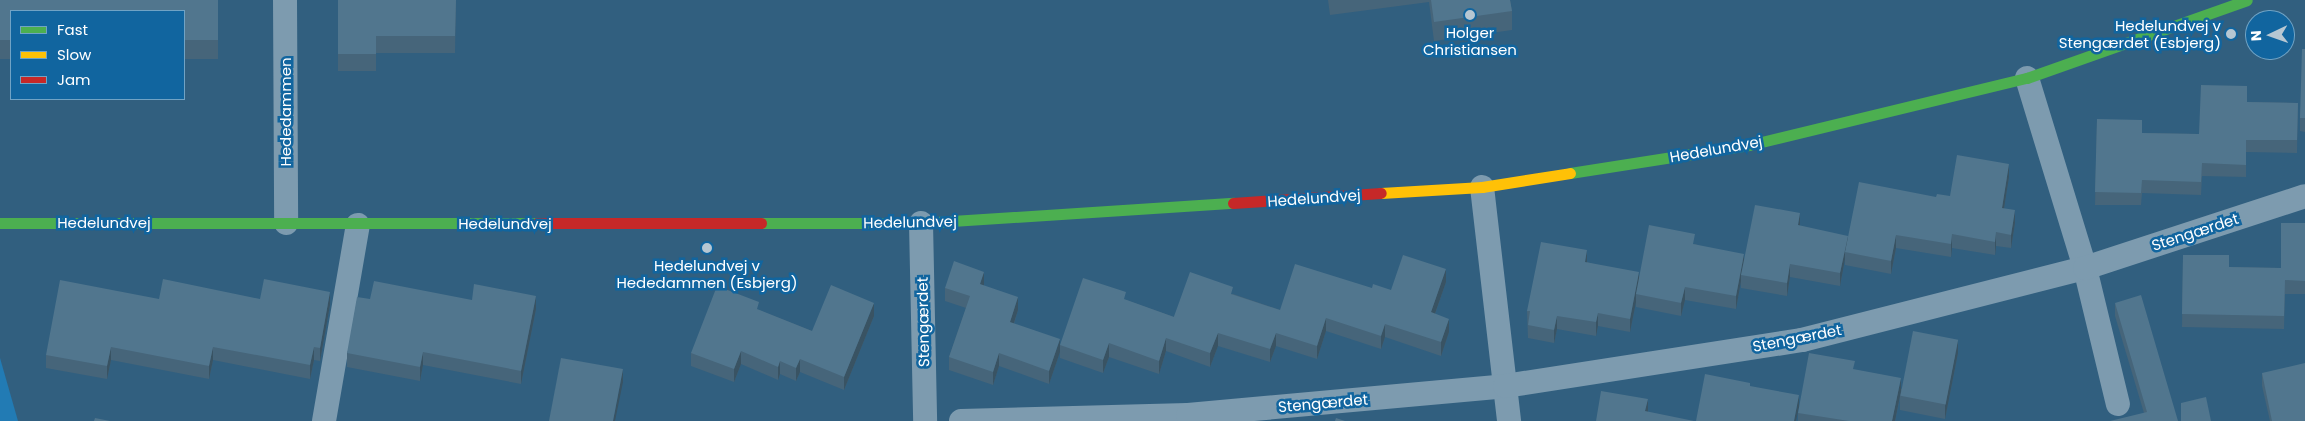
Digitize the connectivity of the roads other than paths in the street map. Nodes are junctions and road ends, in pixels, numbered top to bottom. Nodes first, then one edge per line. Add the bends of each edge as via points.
1 (285, 0) edge
2 (2246, 0) edge
3 (2027, 78) junction
4 (1482, 186) junction
5 (2305, 196) edge
6 (0, 222) edge
7 (286, 223) junction
8 (921, 223) junction
9 (358, 225) junction
10 (2085, 268) junction
11 (1505, 386) junction
12 (2118, 404) dead end
13 (324, 421) edge
14 (925, 421) edge
15 (961, 421) edge
16 (1509, 421) edge

1 - 7 street, Hededammen
2 - 3 street, Hedelundvej
3 - 4 street, Hedelundvej via 1749,145
3 - 10 street
4 - 8 street, Hedelundvej
4 - 11 street
5 - 10 street, Stengærdet
6 - 7 street, Hedelundvej
7 - 9 street, Hedelundvej
8 - 9 street, Hedelundvej
8 - 14 street, Stengærdet
9 - 13 street
10 - 11 street, Stengærdet via 1802,340
10 - 12 street
11 - 15 street, Stengærdet via 1188,415
11 - 16 street

